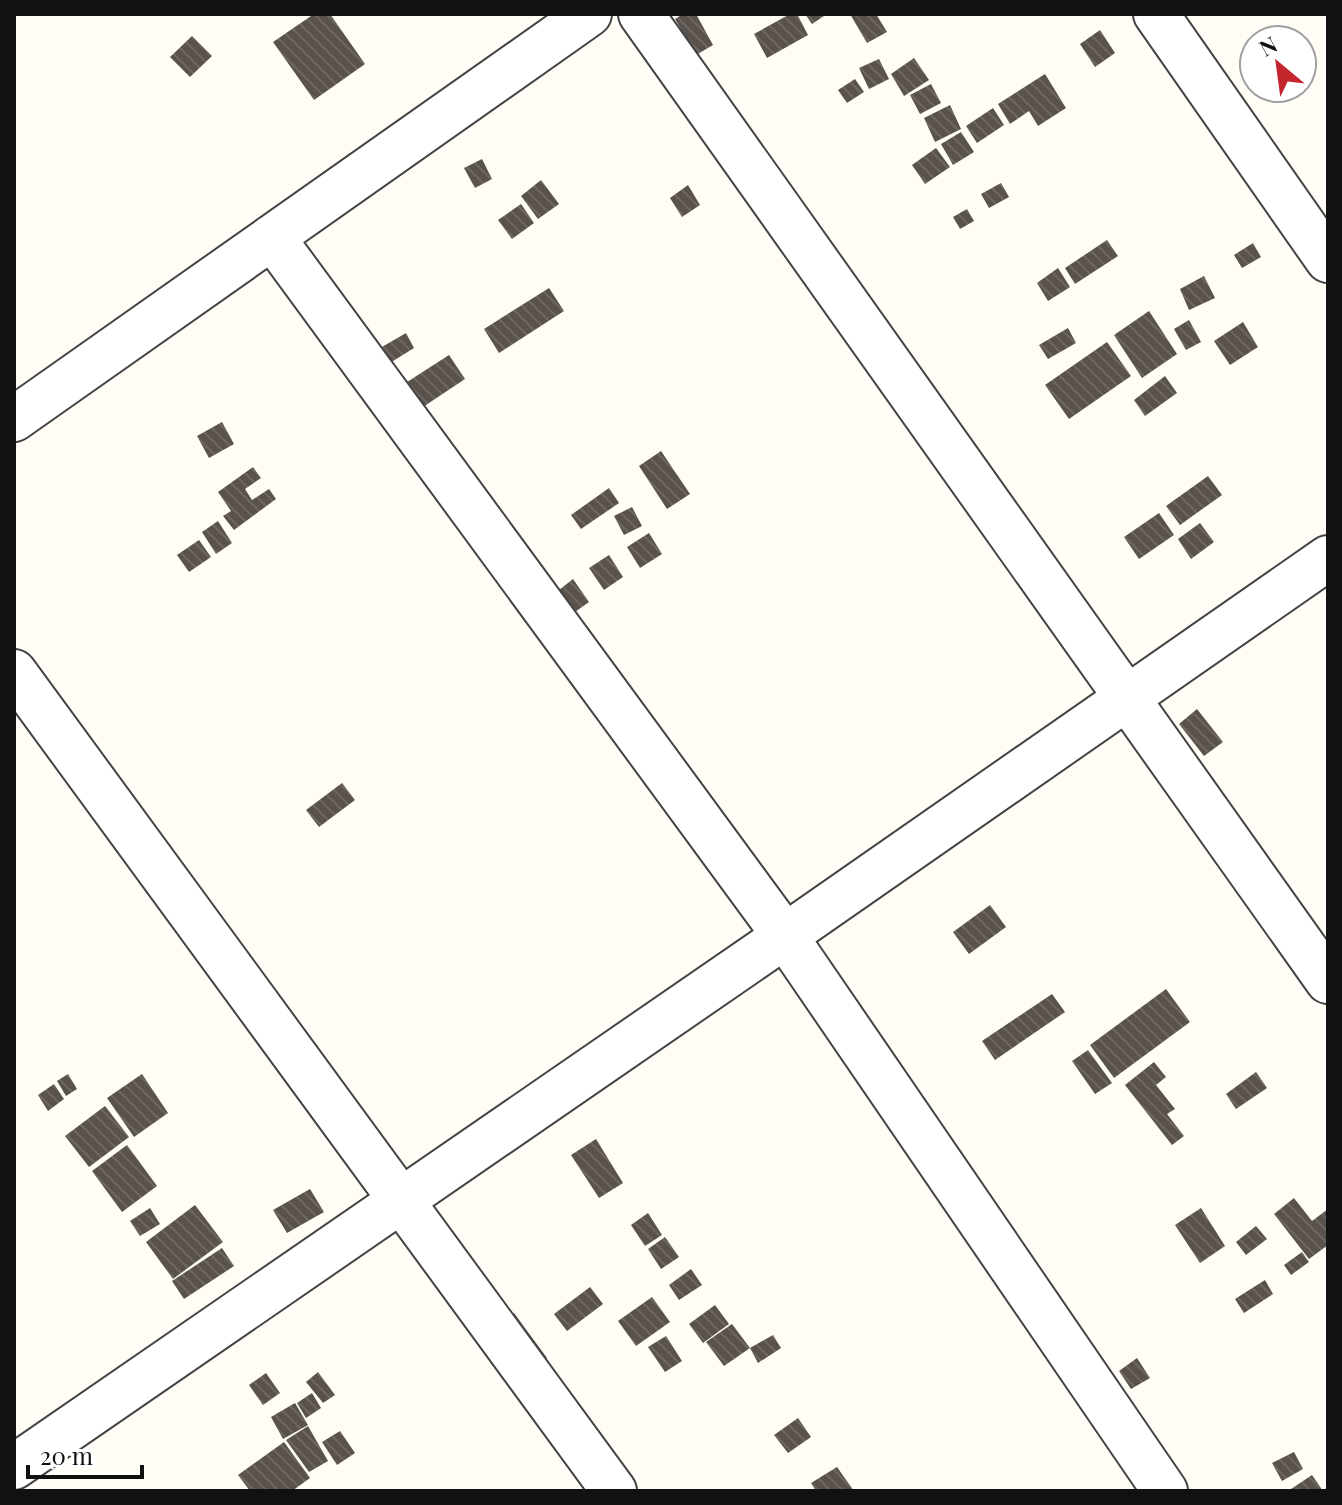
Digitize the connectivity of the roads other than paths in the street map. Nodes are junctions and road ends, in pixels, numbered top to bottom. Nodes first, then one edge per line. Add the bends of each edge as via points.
1 (589, 14) edge
2 (641, 14) edge
3 (1156, 14) edge
4 (272, 237) junction
5 (1328, 260) edge
6 (14, 419) edge
7 (1328, 558) edge
8 (14, 672) edge
9 (1127, 698) junction
10 (785, 936) junction
11 (1328, 981) edge
12 (402, 1201) junction
13 (14, 1467) edge
14 (614, 1491) edge
15 (1165, 1491) edge

1 - 4 street
2 - 9 street
3 - 5 street
4 - 6 street
4 - 10 street
7 - 9 street
8 - 12 street
9 - 10 street
9 - 11 street
10 - 12 street
10 - 15 street
12 - 13 street
12 - 14 street

